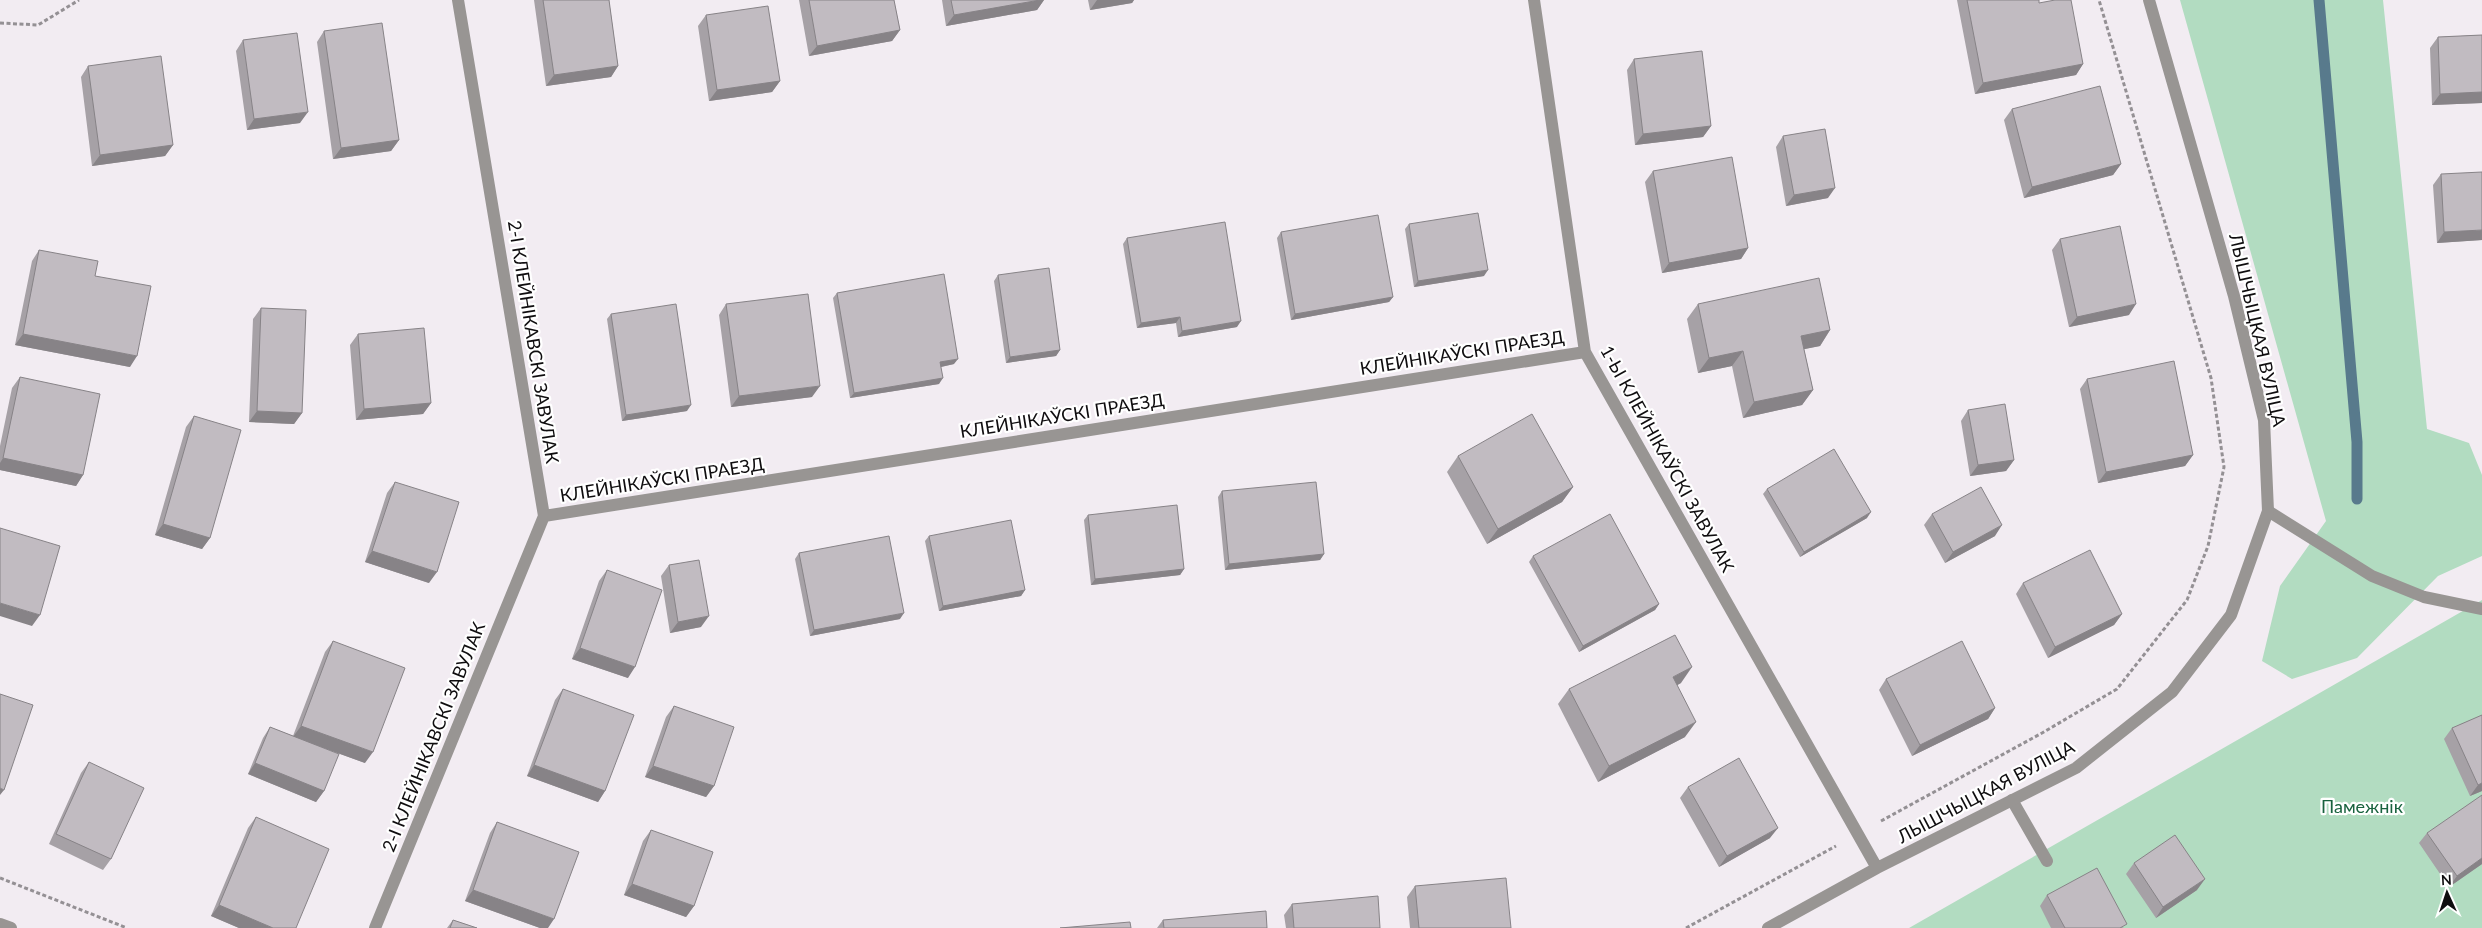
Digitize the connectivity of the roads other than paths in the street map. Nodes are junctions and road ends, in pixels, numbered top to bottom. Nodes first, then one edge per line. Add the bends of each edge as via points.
1 (458, 0) edge
2 (1534, 0) edge
3 (2149, 0) edge
4 (1585, 352) junction
5 (2268, 511) junction
6 (544, 516) junction
7 (2482, 609) edge
8 (2012, 800) junction
9 (2047, 861) dead end
10 (1877, 868) junction
11 (0, 924) edge
12 (11, 928) edge
13 (375, 928) edge
14 (1768, 928) edge

1 - 6 street, 2-І КЛЕЙНІКАВСКІ ЗАВУЛАК
2 - 4 street, 1-Ы КЛЕЙНІКАЎСКІ ЗАВУЛАК
3 - 5 street, ЛЫШЧЫЦКАЯ ВУЛІЦА via 2234,296 2264,420
4 - 6 street, КЛЕЙНІКАЎСКІ ПРАЕЗД
4 - 10 street, 1-Ы КЛЕЙНІКАЎСКІ ЗАВУЛАК
5 - 7 street via 2372,576 2424,597
5 - 8 street, ЛЫШЧЫЦКАЯ ВУЛІЦА via 2231,614 2172,692 2076,768
6 - 13 street, 2-І КЛЕЙНІКАВСКІ ЗАВУЛАК
8 - 9 street
8 - 10 street, ЛЫШЧЫЦКАЯ ВУЛІЦА
10 - 14 street, ЛЫШЧЫЦКАЯ ВУЛІЦА
11 - 12 street

